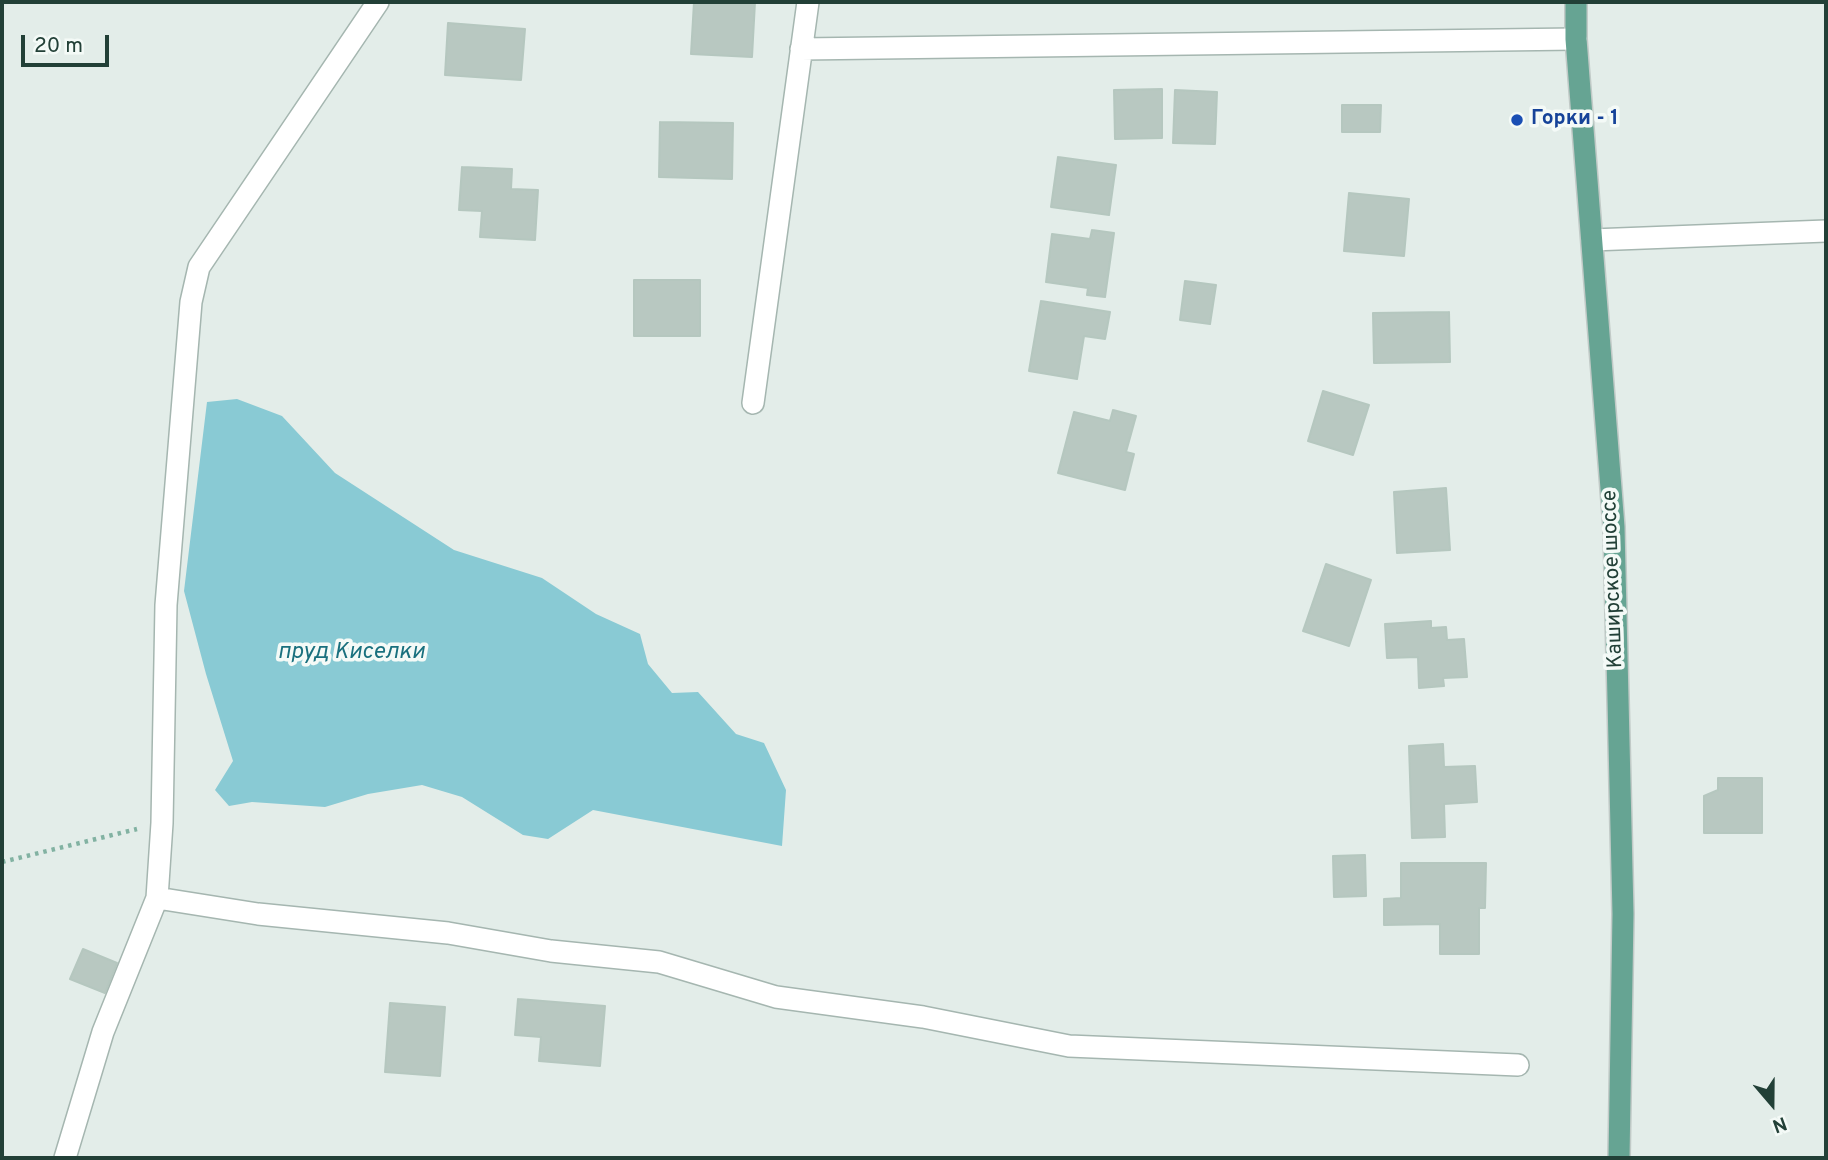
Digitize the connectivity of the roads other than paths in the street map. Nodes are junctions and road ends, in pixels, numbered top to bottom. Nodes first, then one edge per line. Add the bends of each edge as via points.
1 (378, 2) edge
2 (808, 2) edge
3 (1576, 2) edge
4 (1576, 39) junction
5 (801, 49) junction
6 (1826, 231) edge
7 (1592, 240) junction
8 (753, 404) dead end
9 (157, 898) junction
10 (1518, 1065) dead end
11 (65, 1158) edge
12 (1619, 1158) edge

1 - 9 street via 199,267 191,302 166,605
2 - 5 street
3 - 4 main road, Каширское шоссе
4 - 5 street
4 - 7 main road, Каширское шоссе
5 - 8 street
6 - 7 street
7 - 12 main road, Каширское шоссе via 1614,527 1623,914
9 - 10 street via 659,962 776,997 923,1017 1069,1046
9 - 11 street via 103,1032

